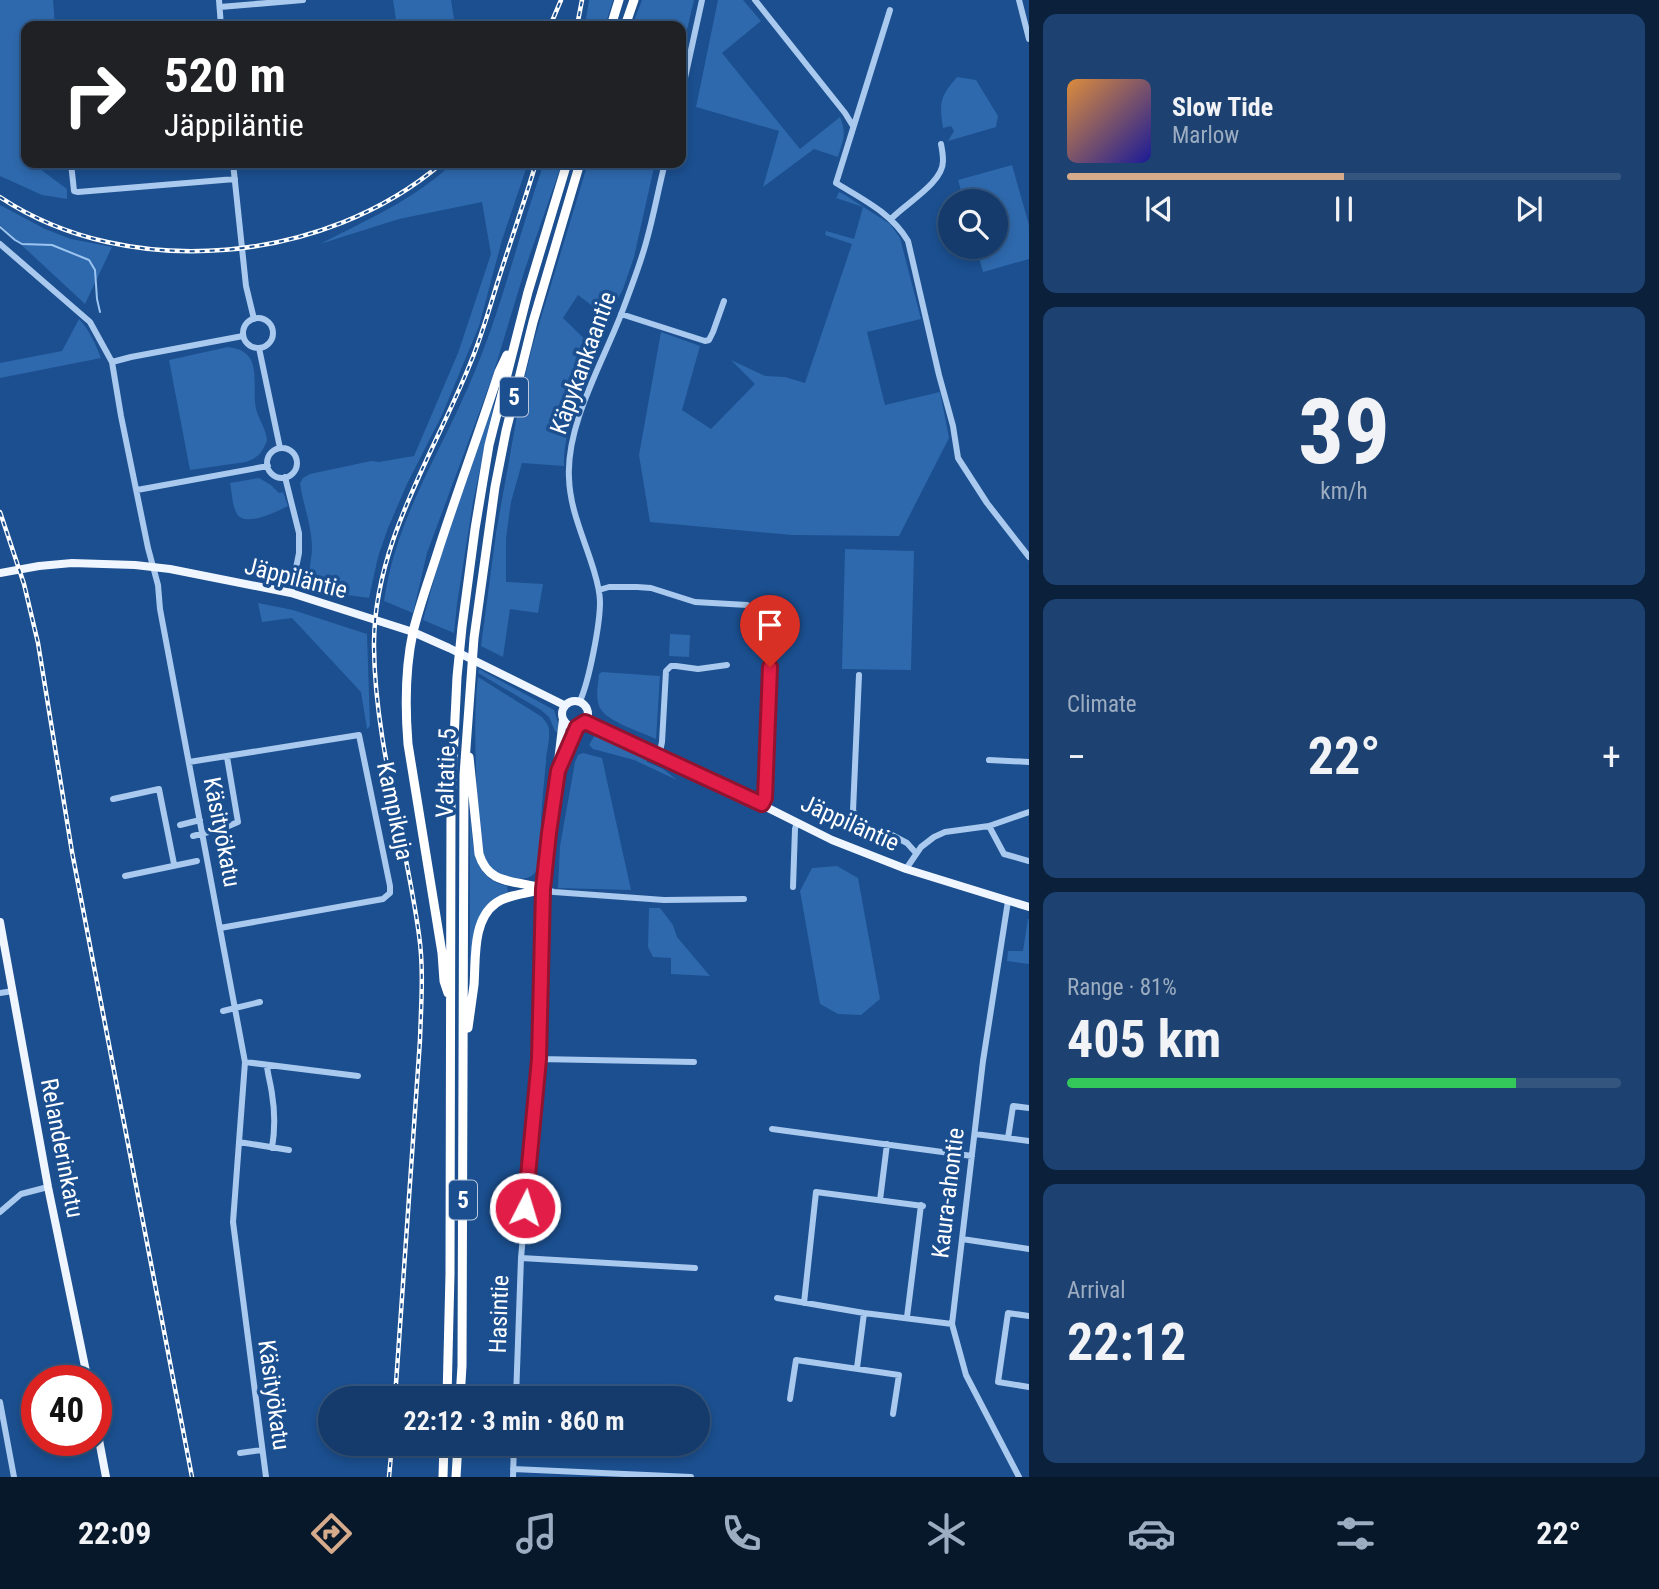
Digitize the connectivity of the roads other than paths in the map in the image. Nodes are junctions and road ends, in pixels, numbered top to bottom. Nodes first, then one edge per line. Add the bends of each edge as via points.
1 (303, 0) edge
2 (619, 0) edge
3 (634, 0) edge
4 (702, 0) edge
5 (755, 0) edge
6 (1019, 0) edge
7 (259, 2) edge
8 (219, 3) edge
9 (890, 10) dead end
10 (221, 21) edge
11 (613, 21) edge
12 (627, 21) edge
13 (1029, 39) edge
14 (686, 73) edge
15 (853, 126) junction
16 (941, 144) dead end
17 (71, 168) edge
18 (234, 168) edge
19 (565, 168) edge
20 (579, 168) edge
21 (664, 168) edge
22 (235, 179) junction
23 (891, 219) junction
24 (0, 244) edge
25 (724, 301) dead end
26 (621, 314) junction
27 (254, 319) junction
28 (243, 336) junction
29 (515, 337) junction
30 (259, 348) junction
31 (112, 362) junction
32 (280, 448) junction
33 (268, 466) junction
34 (285, 477) junction
35 (136, 490) junction
36 (1029, 557) edge
37 (154, 567) junction
38 (0, 573) edge
39 (599, 590) junction
40 (291, 593) junction
41 (747, 605) dead end
42 (413, 632) junction
43 (727, 665) dead end
44 (770, 667) dead end
45 (859, 675) dead end
46 (580, 701) junction
47 (564, 705) junction
48 (563, 719) junction
49 (585, 722) junction
50 (577, 727) junction
51 (466, 732) junction
52 (659, 755) junction
53 (227, 757) junction
54 (989, 760) dead end
55 (189, 762) junction
56 (1029, 762) edge
57 (558, 771) junction
58 (113, 799) dead end
59 (762, 804) junction
60 (1029, 811) edge
61 (200, 820) junction
62 (797, 822) junction
63 (180, 824) dead end
64 (989, 826) junction
65 (202, 832) junction
66 (193, 835) dead end
67 (916, 853) junction
68 (197, 861) dead end
69 (1029, 861) edge
70 (174, 864) junction
71 (906, 869) junction
72 (125, 876) dead end
73 (793, 887) dead end
74 (543, 889) junction
75 (744, 899) dead end
76 (1008, 901) junction
77 (1029, 907) edge
78 (0, 922) edge
79 (220, 928) junction
80 (13, 991) junction
81 (0, 993) edge
82 (260, 1002) dead end
83 (451, 1004) junction
84 (234, 1008) junction
85 (223, 1011) dead end
86 (539, 1059) junction
87 (463, 1061) junction
88 (245, 1062) junction
89 (694, 1062) dead end
90 (267, 1066) junction
91 (358, 1076) dead end
92 (1029, 1108) edge
93 (772, 1129) dead end
94 (975, 1134) junction
95 (1008, 1138) junction
96 (1029, 1141) edge
97 (239, 1142) junction
98 (887, 1144) junction
99 (272, 1148) junction
100 (289, 1150) dead end
101 (972, 1156) junction
102 (48, 1187) junction
103 (880, 1200) junction
104 (0, 1212) edge
105 (962, 1239) junction
106 (1029, 1250) edge
107 (521, 1258) junction
108 (695, 1268) dead end
109 (777, 1298) dead end
110 (804, 1303) junction
111 (864, 1313) junction
112 (1029, 1316) edge
113 (907, 1317) junction
114 (951, 1324) junction
115 (85, 1365) edge
116 (857, 1368) junction
117 (447, 1386) edge
118 (461, 1386) edge
119 (516, 1386) edge
120 (1029, 1387) edge
121 (790, 1399) dead end
122 (0, 1402) edge
123 (893, 1415) dead end
124 (3, 1431) edge
125 (262, 1450) junction
126 (240, 1453) dead end
127 (102, 1456) edge
128 (444, 1456) edge
129 (457, 1456) edge
130 (513, 1473) edge
131 (14, 1477) edge
132 (106, 1477) edge
133 (266, 1477) edge
134 (443, 1477) edge
135 (456, 1477) edge
136 (691, 1477) edge
137 (1019, 1477) edge

1 - 7 street
2 - 11 highway
3 - 12 highway
4 - 14 street
5 - 15 street
6 - 13 street
7 - 8 street
8 - 10 street
9 - 15 street
15 - 23 street via 836,183
16 - 23 street via 944,163 936,180
17 - 22 street via 78,192
18 - 22 street
19 - 29 highway, Valtatie 5 / 5
20 - 51 highway, Valtatie 5 / 5 via 506,431 474,638
21 - 26 street, Käpykankaantie via 642,256
22 - 27 street
23 - 36 street via 908,241 958,457
24 - 31 street, Käsityökatu via 90,322
25 - 26 street via 705,341
26 - 39 street, Käpykankaantie via 581,412 570,454 573,508
27 - 28 street via 244,327
27 - 30 street via 267,322 272,331 269,342
28 - 30 street via 247,344
28 - 31 street
29 - 42 highway via 458,487
29 - 83 highway, Valtatie 5 / 5 via 489,446 457,677 451,801
30 - 32 street
31 - 35 street, Käsityökatu
32 - 33 street via 269,457
32 - 34 street via 293,452 297,460 293,473
33 - 34 street via 276,476
33 - 35 street
34 - 40 street via 299,533
35 - 37 street, Käsityökatu
37 - 38 main road, Jäppiläntie via 72,563
37 - 40 main road, Jäppiläntie
37 - 55 street, Käsityökatu
39 - 41 street via 651,588 695,602
39 - 46 street, Käpykankaantie via 595,639
40 - 42 main road, Jäppiläntie
42 - 47 main road, Jäppiläntie
42 - 83 highway via 405,715
43 - 52 street via 668,668
44 - 59 street
45 - 67 street via 853,811 871,828 907,843
46 - 47 main road
46 - 49 main road via 587,709
47 - 48 main road
48 - 50 main road
48 - 57 main road, Hasintie
49 - 50 main road
49 - 52 main road, Jäppiläntie
50 - 57 main road, Hasintie
51 - 74 highway via 481,861 500,880
51 - 87 highway, Valtatie 5 / 5
52 - 59 main road, Jäppiläntie
53 - 55 street, Kampikuja
53 - 65 street via 238,822
53 - 79 street, Kampikuja via 359,736 390,893 383,899
54 - 56 street
55 - 61 street, Käsityökatu
57 - 74 main road, Hasintie
58 - 70 street via 159,789
59 - 62 main road, Jäppiläntie
60 - 64 street
61 - 63 street
61 - 65 street, Käsityökatu
62 - 71 main road, Jäppiläntie
62 - 73 street
64 - 67 street via 945,832
64 - 69 street via 1004,853
65 - 66 street
65 - 79 street, Käsityökatu
67 - 71 street
68 - 70 street
70 - 72 street
71 - 76 main road, Jäppiläntie
74 - 75 street via 664,900
74 - 86 street, Hasintie
74 - 87 highway via 503,900 484,918
76 - 77 main road, Jäppiläntie
76 - 94 street, Kaura-ahontie
78 - 80 main road, Relanderinkatu
79 - 84 street, Käsityökatu
80 - 81 street
80 - 102 main road, Relanderinkatu
82 - 84 street
83 - 117 highway, Valtatie 5 / 5
84 - 85 street
84 - 88 street, Käsityökatu
86 - 89 street
86 - 107 street, Hasintie
87 - 118 highway, Valtatie 5 / 5
88 - 90 street
88 - 97 street, Käsityökatu
90 - 91 street
90 - 99 street
92 - 95 street via 1013,1106
93 - 98 street
94 - 95 street
94 - 101 street, Kaura-ahontie
95 - 96 street
97 - 99 street
97 - 125 street, Käsityökatu via 233,1222
98 - 101 street
98 - 103 street
99 - 100 street
101 - 105 street, Kaura-ahontie
102 - 104 street via 22,1194
102 - 115 main road, Relanderinkatu
103 - 110 street via 816,1192
103 - 113 street via 922,1206
105 - 106 street
105 - 114 street, Kaura-ahontie
107 - 108 street
107 - 119 street, Hasintie
109 - 110 street
110 - 111 street
111 - 113 street
111 - 116 street
112 - 120 street via 1008,1313 998,1382
113 - 114 street
114 - 137 street, Kaura-ahontie via 966,1375
116 - 121 street via 796,1360
116 - 123 street via 899,1375
122 - 124 street
124 - 131 street
125 - 126 street
125 - 133 street, Käsityökatu
127 - 132 main road
128 - 134 highway
129 - 135 highway
130 - 136 street

